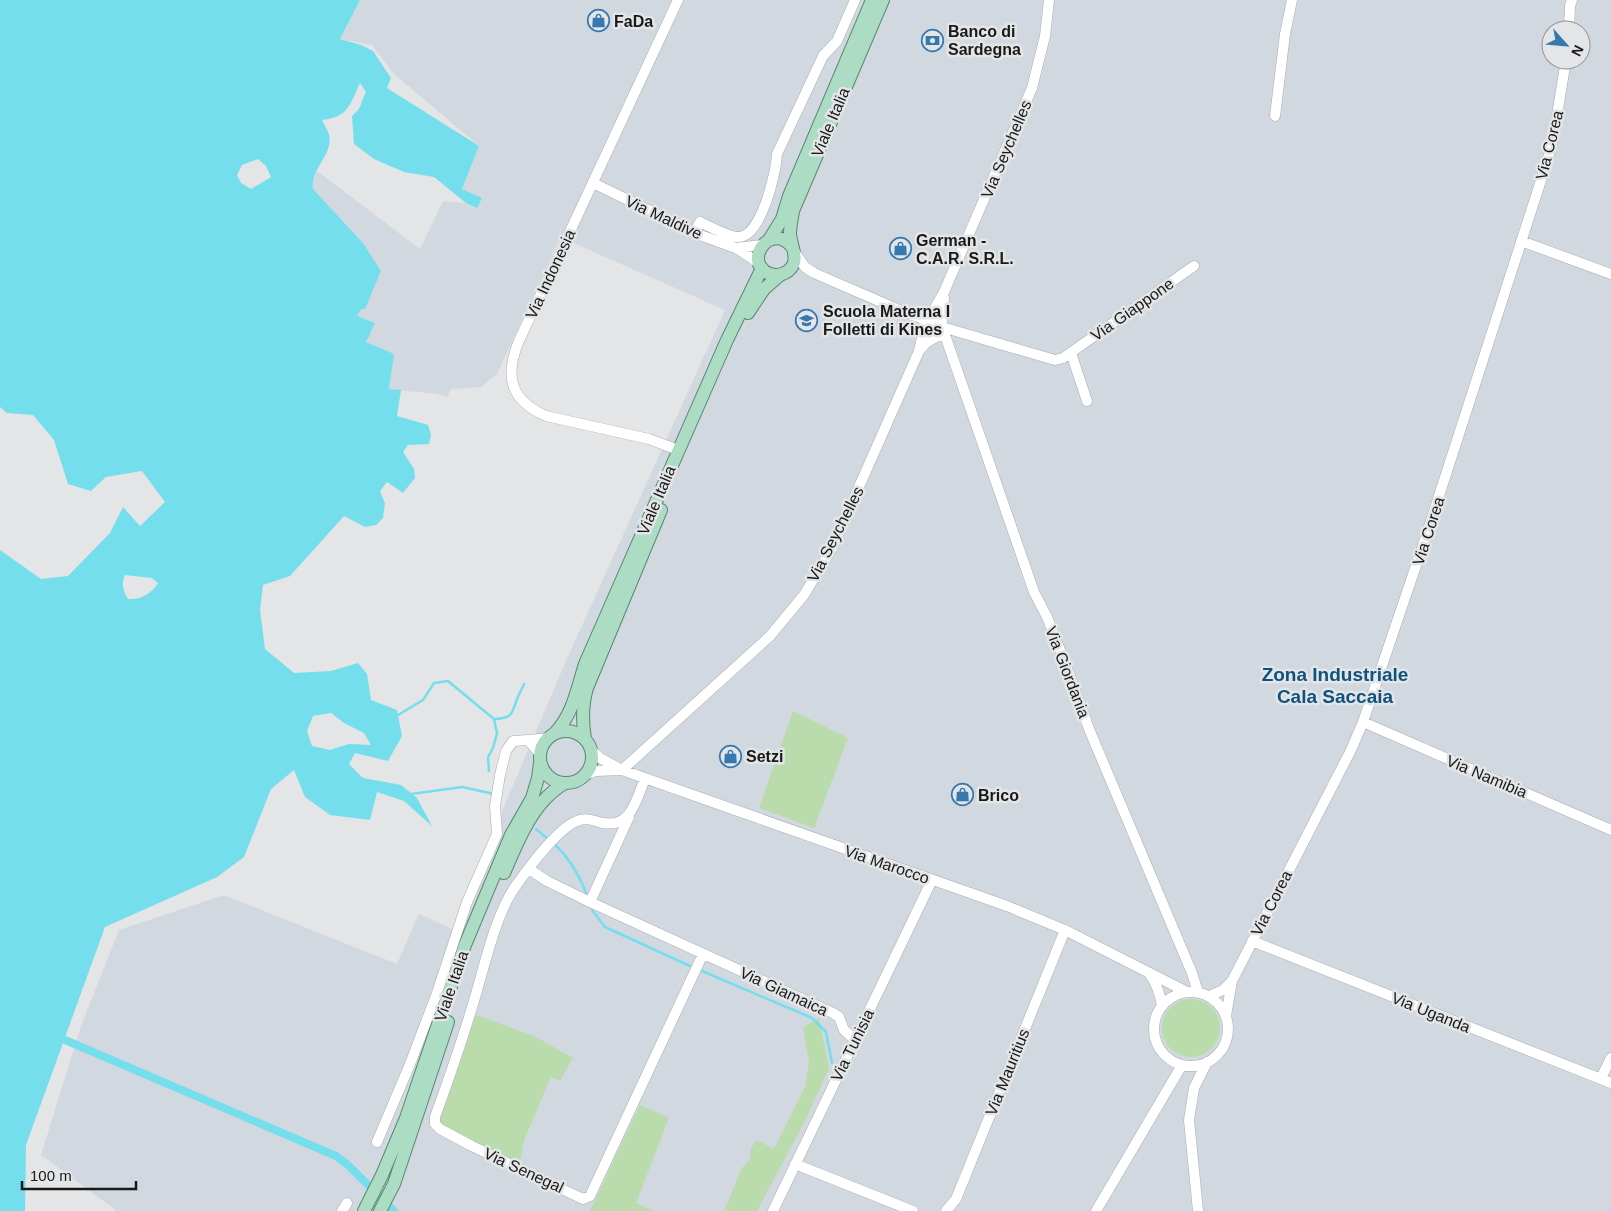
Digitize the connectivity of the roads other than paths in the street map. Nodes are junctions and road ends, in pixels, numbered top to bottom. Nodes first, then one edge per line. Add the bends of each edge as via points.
1 (678, 0) edge
2 (855, 0) edge
3 (872, 0) edge
4 (883, 0) edge
5 (1049, 0) edge
6 (1292, 0) edge
7 (1569, 2) edge
8 (1569, 20) edge
9 (1564, 70) edge
10 (1275, 116) dead end
11 (593, 183) junction
12 (694, 232) junction
13 (1521, 241) junction
14 (766, 242) junction
15 (736, 248) junction
16 (794, 250) junction
17 (760, 265) junction
18 (1194, 266) dead end
19 (785, 272) junction
20 (814, 272) junction
21 (1611, 274) edge
22 (944, 292) junction
23 (926, 325) junction
24 (938, 332) junction
25 (961, 334) junction
26 (949, 348) junction
27 (918, 351) junction
28 (1071, 353) junction
29 (1087, 401) dead end
30 (678, 450) junction
31 (1363, 722) junction
32 (551, 736) junction
33 (530, 741) junction
34 (588, 744) junction
35 (540, 758) junction
36 (622, 770) junction
37 (584, 775) junction
38 (645, 779) junction
39 (564, 783) junction
40 (630, 814) junction
41 (1611, 830) edge
42 (529, 869) junction
43 (932, 880) junction
44 (590, 902) junction
45 (1065, 930) junction
46 (1252, 941) junction
47 (703, 954) junction
48 (1146, 971) junction
49 (1232, 981) junction
50 (1187, 992) junction
51 (1198, 992) junction
52 (1209, 996) junction
53 (1162, 1006) junction
54 (1226, 1016) junction
55 (855, 1040) junction
56 (1611, 1058) edge
57 (1207, 1062) junction
58 (1186, 1065) junction
59 (1601, 1078) junction
60 (1611, 1082) edge
61 (1194, 1088) junction
62 (377, 1142) dead end
63 (794, 1164) junction
64 (365, 1208) edge
65 (380, 1211) edge
66 (773, 1211) edge
67 (913, 1211) edge
68 (946, 1211) edge
69 (1096, 1211) edge
70 (1198, 1211) edge

1 - 11 street, Via Indonesia
2 - 12 street via 837,41 823,56 778,154 766,202 748,234 737,237 700,222
3 - 14 main road, Viale Italia via 782,219
4 - 16 main road, Viale Italia via 793,211 790,228
5 - 22 street, Via Seychelles via 1045,36 1032,88
6 - 10 street
7 - 8 street
9 - 13 street, Via Corea via 1552,140
11 - 12 street, Via Maldive
11 - 30 street, Via Indonesia via 518,343 511,366 514,385 526,405 546,416 648,439
12 - 15 street, Via Maldive
13 - 21 street
13 - 31 street, Via Corea
14 - 15 street, Via Maldive
14 - 16 main road via 783,239
14 - 17 main road via 758,255
15 - 17 street, Via Maldive
16 - 19 main road via 794,263
16 - 20 street via 805,267
17 - 19 main road via 771,274
17 - 30 main road, Viale Italia
18 - 28 street, Via Giappone
19 - 20 street
19 - 34 main road, Viale Italia via 754,302 733,343 602,651 583,702 582,718
20 - 23 street via 919,317
22 - 23 street, Via Seychelles
22 - 24 street, Via Seychelles
23 - 24 street via 927,336
23 - 24 street via 936,320
23 - 27 street, Via Seychelles
24 - 25 street, Via Giappone
24 - 26 street, Via Giordania via 946,338
24 - 27 street, Via Seychelles
25 - 26 street
25 - 28 street, Via Giappone via 1055,360
26 - 51 street, Via Giordania via 1034,592 1047,617 1089,729
27 - 36 street, Via Seychelles via 832,548 804,595 770,636
28 - 29 street
30 - 32 main road, Viale Italia via 585,664 573,706
31 - 41 street, Via Namibia
31 - 46 street, Via Corea
32 - 33 street
32 - 34 main road via 570,731
32 - 35 main road via 542,746
33 - 35 street
33 - 62 street via 513,741 506,751 496,798 497,834 467,902 438,993
34 - 36 street, Via Marocco via 600,758
34 - 37 main road via 591,763
35 - 39 main road via 549,777
35 - 64 main road, Viale Italia via 532,798 512,834 465,946 409,1109
36 - 37 street, Via Marocco
36 - 38 street, Via Marocco
37 - 39 main road
38 - 40 street
38 - 43 street, Via Marocco
39 - 65 main road, Viale Italia via 539,806 510,859 473,949 394,1184
40 - 42 street, Via Senegal via 614,824 589,819 569,825
40 - 44 street
42 - 44 street
42 - 47 street, Via Senegal via 514,888 497,928 435,1117 435,1124 440,1129 472,1146 583,1199 590,1196
43 - 45 street, Via Marocco
43 - 55 street, Via Tunisia
44 - 47 street
45 - 48 street, Via Marocco
45 - 68 street, Via Mauritius via 956,1199
46 - 49 street, Via Corea
46 - 59 street, Via Uganda
47 - 55 street, Via Giamaica via 839,1016 844,1030
48 - 50 street, Via Marocco
48 - 53 street, Via Marocco via 1160,992
49 - 52 street via 1223,990
49 - 54 street
50 - 51 street
50 - 53 street via 1176,995
51 - 52 street
52 - 54 street
53 - 58 street via 1156,1016 1156,1038 1169,1058
54 - 57 street via 1228,1030 1224,1045 1217,1056
55 - 63 street, Via Tunisia
56 - 59 street
57 - 58 street
57 - 61 street
58 - 61 street
58 - 69 street
59 - 60 street, Via Uganda
61 - 70 street via 1189,1120
63 - 66 street, Via Tunisia
63 - 67 street

